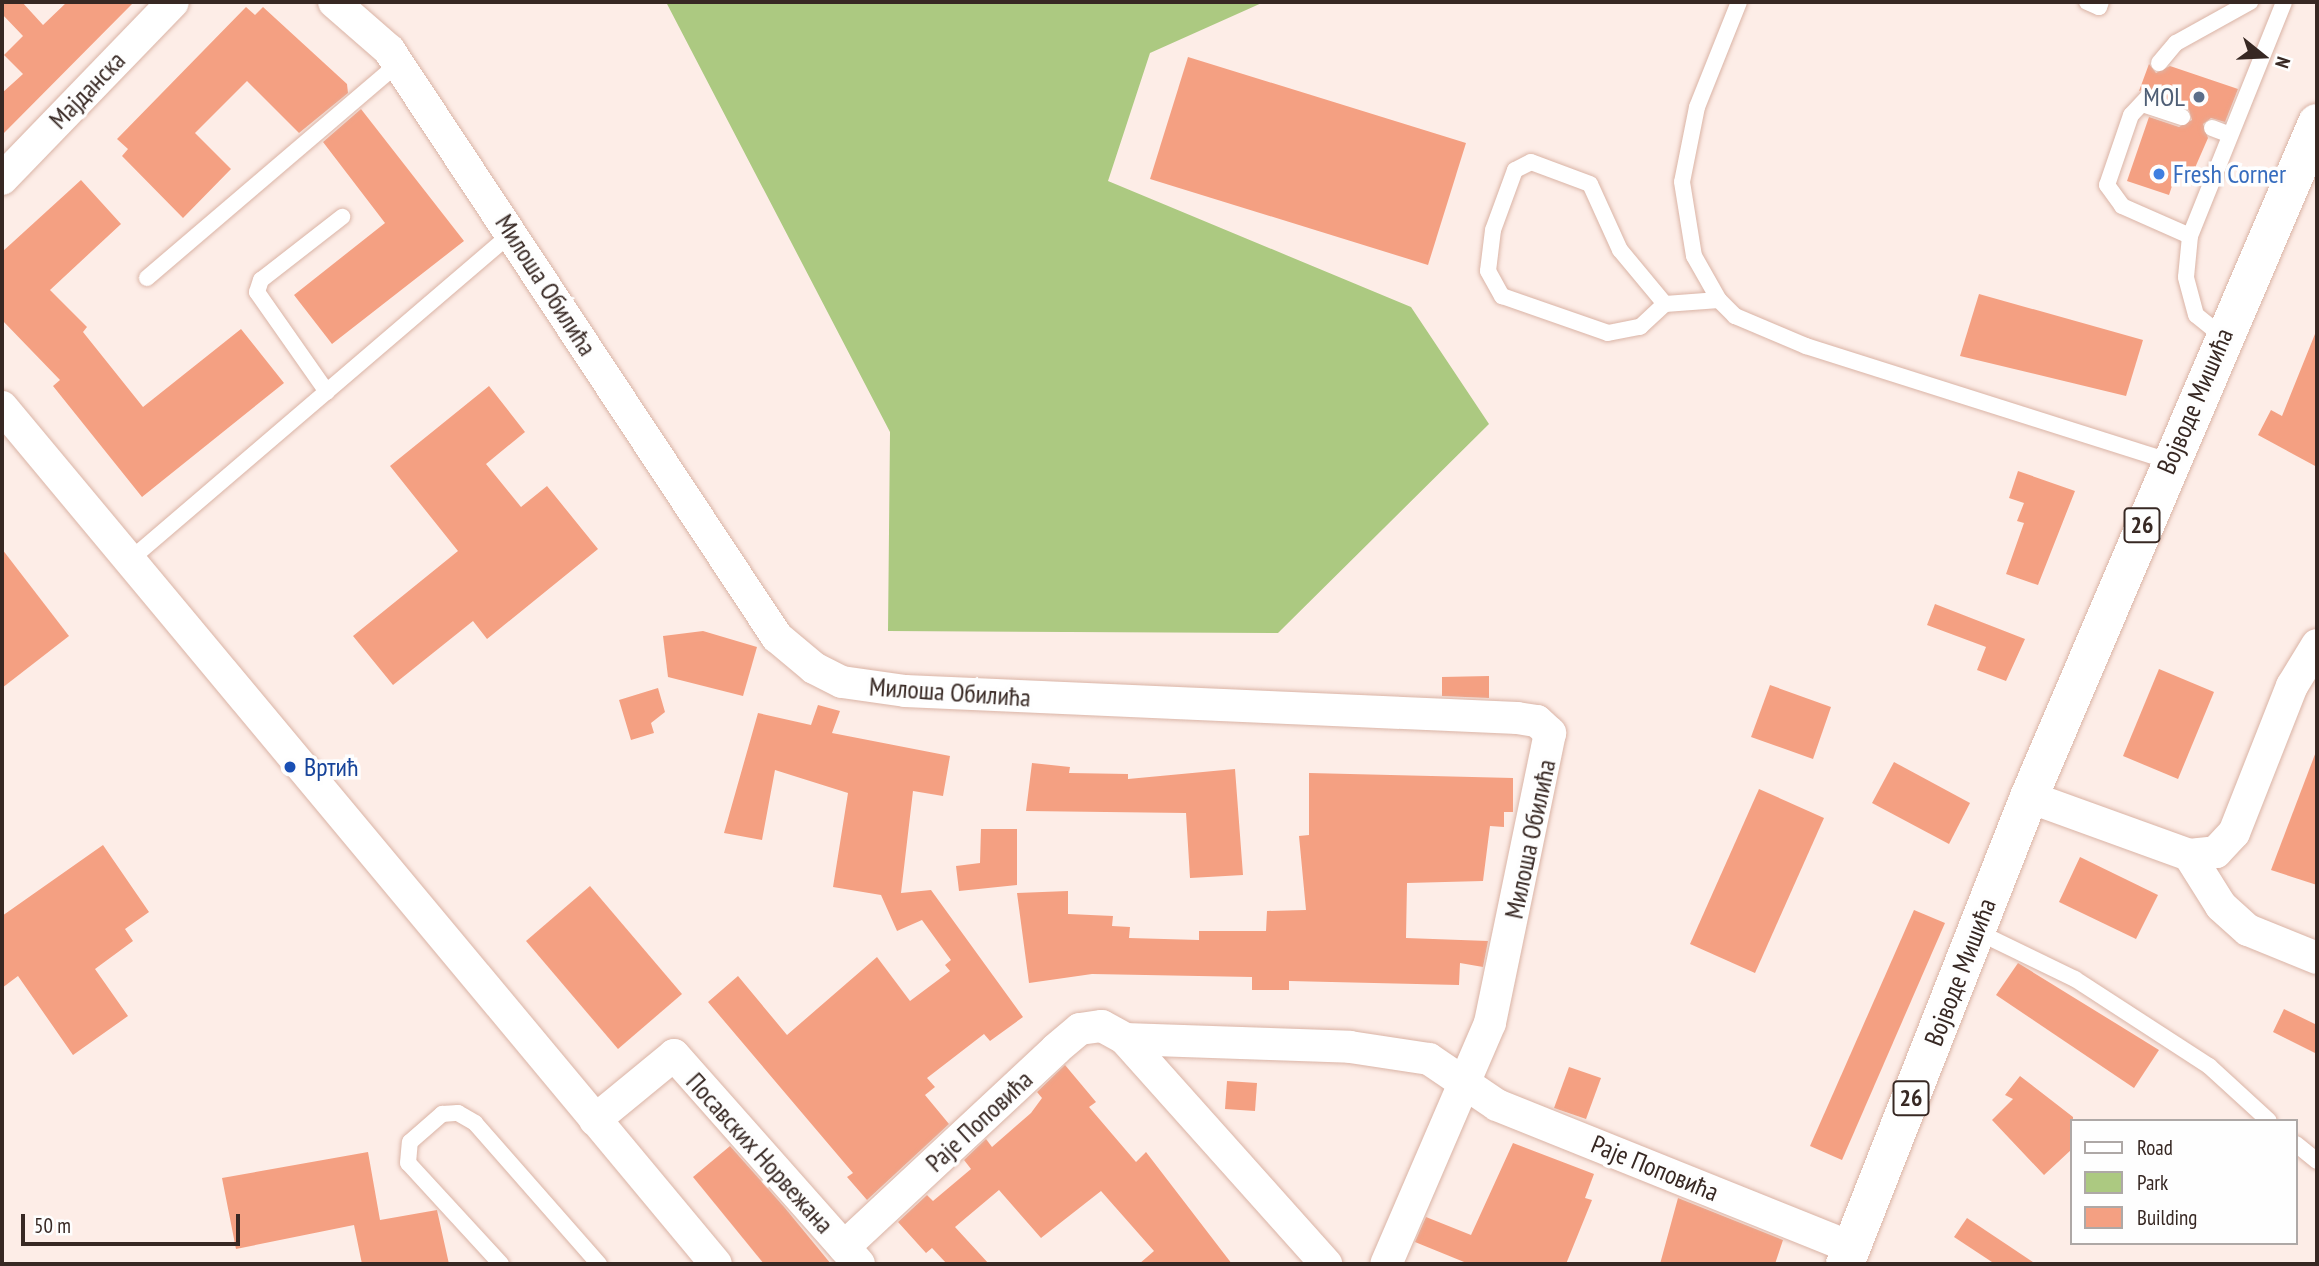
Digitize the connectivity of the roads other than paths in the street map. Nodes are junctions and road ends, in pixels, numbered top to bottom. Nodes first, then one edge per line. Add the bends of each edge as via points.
1 (173, 2) edge
2 (334, 2) edge
3 (1739, 2) edge
4 (2087, 2) edge
5 (2101, 2) edge
6 (2250, 2) edge
7 (2284, 2) edge
8 (2160, 63) dead end
9 (398, 64) junction
10 (2182, 117) dead end
11 (2317, 123) edge
12 (2211, 128) dead end
13 (2230, 135) junction
14 (2, 179) edge
15 (342, 217) dead end
16 (512, 233) junction
17 (2190, 236) junction
18 (147, 278) dead end
19 (1719, 300) junction
20 (1665, 304) junction
21 (2222, 336) junction
22 (327, 392) junction
23 (2, 407) edge
24 (2169, 461) junction
25 (131, 559) junction
26 (2317, 645) edge
27 (2029, 797) junction
28 (2189, 855) junction
29 (1976, 931) junction
30 (2317, 958) edge
31 (1125, 1038) junction
32 (1464, 1080) junction
33 (2267, 1119) edge
34 (595, 1120) junction
35 (2298, 1146) edge
36 (2317, 1161) edge
37 (852, 1256) edge
38 (1848, 1256) edge
39 (706, 1260) edge
40 (501, 1264) edge
41 (599, 1264) edge
42 (1326, 1264) edge
43 (1386, 1264) edge

1 - 14 street, Мајданска
2 - 9 street, Милоша Обилића via 368,26
3 - 19 lane via 1697,107 1682,182 1691,246
4 - 5 lane via 2099,7
6 - 8 lane via 2176,43
7 - 13 lane
9 - 16 street, Милоша Обилића
9 - 18 lane
10 - 17 lane via 2146,101 2131,115 2108,185 2122,206
11 - 21 main road, Војводе Мишића / 26
12 - 13 lane
13 - 17 lane
15 - 22 lane via 261,280 257,292
16 - 22 lane
16 - 32 street, Милоша Обилића via 777,637 797,657 842,682 905,691 1537,721 1550,733 1549,757 1490,1023
17 - 21 lane via 2186,276 2196,315
19 - 20 lane
19 - 24 lane via 1735,316 1806,346
20 - 20 lane via 1620,250 1590,184 1534,163 1515,170 1493,230 1488,271 1498,292 1608,333 1640,327
21 - 24 main road, Војводе Мишића / 26
22 - 25 lane
23 - 25 street
24 - 27 main road, Војводе Мишића / 26
25 - 34 street
26 - 28 street via 2292,686 2234,833 2216,852
27 - 28 street
27 - 29 main road, Војводе Мишића / 26
28 - 30 street via 2221,906 2248,930
29 - 33 lane via 2075,979 2208,1066
29 - 38 main road, Војводе Мишића / 26
31 - 32 street, Раје Поповића via 1403,1053
31 - 37 street, Раје Поповића via 1102,1026 1080,1029
31 - 42 street, Раје Поповића
32 - 38 street, Раје Поповића via 1497,1105
32 - 43 street
34 - 37 street, Посавских Норвежана via 674,1055
34 - 39 street
35 - 36 lane
40 - 41 lane via 408,1163 410,1142 442,1114 458,1113 475,1122

